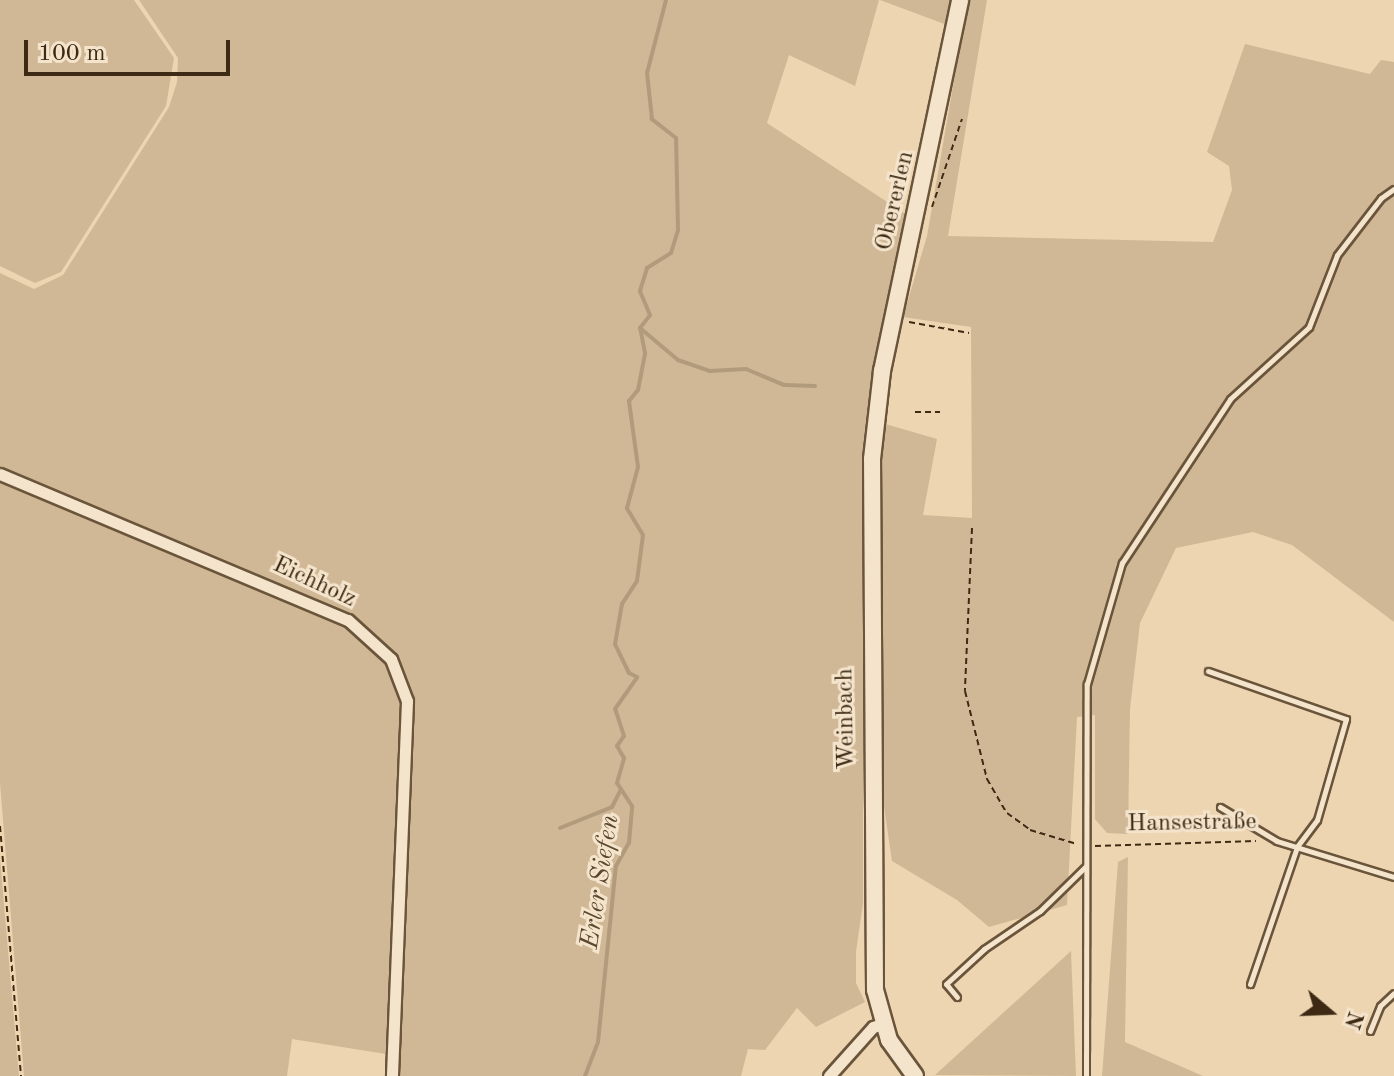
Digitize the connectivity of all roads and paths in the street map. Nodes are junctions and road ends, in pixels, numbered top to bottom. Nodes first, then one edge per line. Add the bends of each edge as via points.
1 (960, 0) edge
2 (962, 119) dead end
3 (1394, 189) edge
4 (920, 207) junction
5 (892, 319) junction
6 (969, 333) dead end
7 (876, 412) joint
8 (915, 412) dead end
9 (940, 412) dead end
10 (0, 474) edge
11 (972, 528) dead end
12 (1208, 671) dead end
13 (1220, 807) dead end
14 (0, 826) edge
15 (1277, 841) junction
16 (1087, 847) junction
17 (1297, 847) junction
18 (1086, 866) junction
19 (1394, 877) edge
20 (1250, 984) dead end
21 (1394, 993) edge
22 (957, 997) dead end
23 (882, 1024) junction
24 (1370, 1031) dead end
25 (21, 1076) edge
26 (392, 1076) edge
27 (829, 1076) edge
28 (915, 1076) edge
29 (1086, 1076) edge

1 - 4 main road, Obererlen
2 - 4 path via 941,193 930,209
3 - 16 lane via 1337,255 1309,327 1230,399 1122,563 1087,684
4 - 5 main road, Obererlen
5 - 6 path
5 - 7 main road, Obererlen
7 - 23 main road, Weinbach via 870,504 872,852 874,971
8 - 9 path
10 - 26 street, Eichholz via 348,620 391,659 407,701
11 - 16 path, Hansestraße via 965,691 987,779 1007,813 1030,830
12 - 17 lane via 1346,719 1317,820
13 - 15 lane
14 - 25 path
15 - 16 path, Hansestraße
15 - 17 lane, Hansestraße
16 - 18 lane
17 - 19 lane, Hansestraße
17 - 20 lane
18 - 22 lane via 1040,911 984,949 946,984
18 - 29 lane
21 - 24 lane via 1380,1006
23 - 27 street via 873,1027
23 - 28 main road, Weinbach via 899,1059

